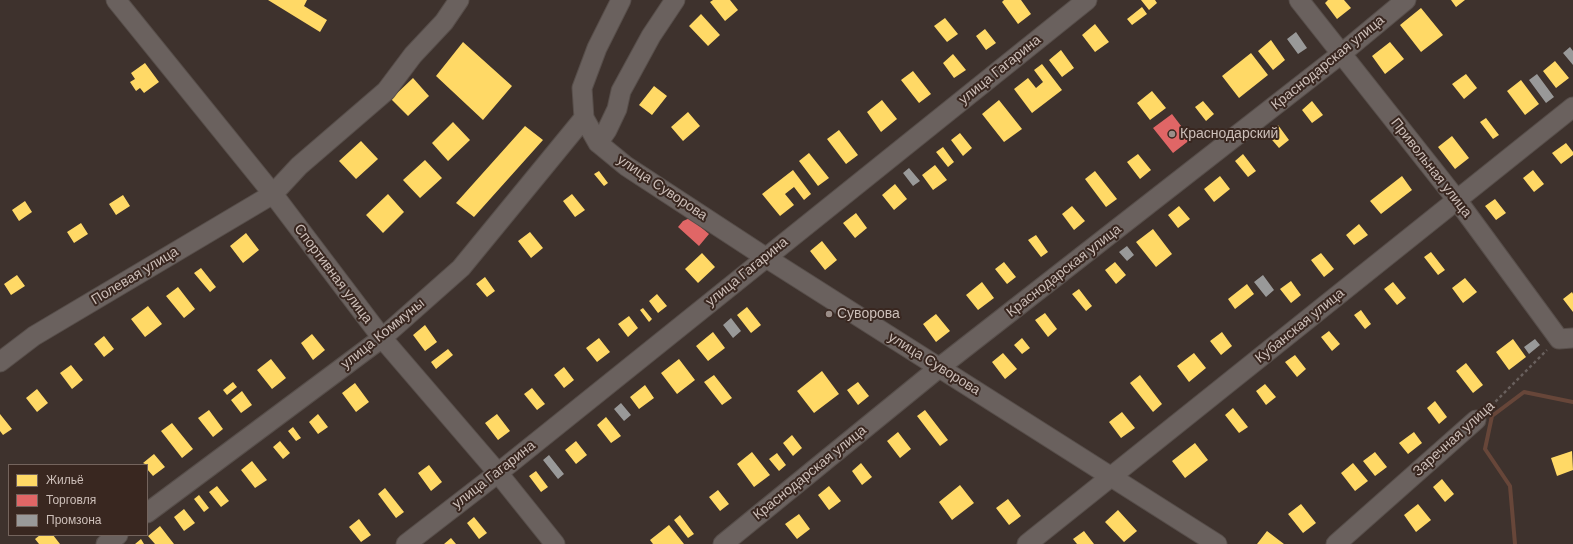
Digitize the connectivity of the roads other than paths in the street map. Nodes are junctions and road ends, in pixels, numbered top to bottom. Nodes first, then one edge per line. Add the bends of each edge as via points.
1 (116, 0) edge
2 (459, 0) edge
3 (621, 0) edge
4 (675, 0) edge
5 (1087, 0) edge
6 (1299, 0) edge
7 (1406, 0) edge
8 (1341, 54) junction
9 (1573, 108) edge
10 (584, 118) junction
11 (598, 143) junction
12 (273, 194) junction
13 (1457, 200) junction
14 (765, 257) junction
15 (382, 338) junction
16 (1566, 339) edge
17 (0, 362) edge
18 (940, 367) junction
19 (1476, 420) road end
20 (498, 473) junction
21 (1111, 477) junction
22 (148, 512) edge
23 (117, 536) edge
24 (106, 544) edge
25 (406, 544) edge
26 (555, 544) edge
27 (723, 544) edge
28 (1027, 544) edge
29 (1217, 544) edge
30 (1336, 544) edge

1 - 12 street, Спортивная улица
2 - 12 street, Полевая улица via 386,92 299,166
3 - 10 street via 597,48 582,88
4 - 11 street via 651,36 621,91 608,130
5 - 14 street, улица Гагарина
6 - 8 street, Привольная улица
7 - 8 street, Краснодарская улица
8 - 13 street, Привольная улица
8 - 18 street, Краснодарская улица
9 - 13 street, Кубанская улица
10 - 11 street, улица Суворова
10 - 15 street, улица Коммуны via 460,268
11 - 14 street, улица Суворова via 626,166
12 - 15 street, Спортивная улица
12 - 17 street, Полевая улица via 34,336
13 - 16 street, Привольная улица
13 - 21 street, Кубанская улица
14 - 18 street, улица Суворова
14 - 20 street, улица Гагарина
15 - 20 street, Спортивная улица
15 - 22 street, улица Коммуны
18 - 21 street, улица Суворова
18 - 27 street, Краснодарская улица
19 - 30 street, Заречная улица
20 - 25 street, улица Гагарина
20 - 26 street, Спортивная улица
21 - 28 street, Кубанская улица
21 - 29 street, улица Суворова
23 - 24 street

